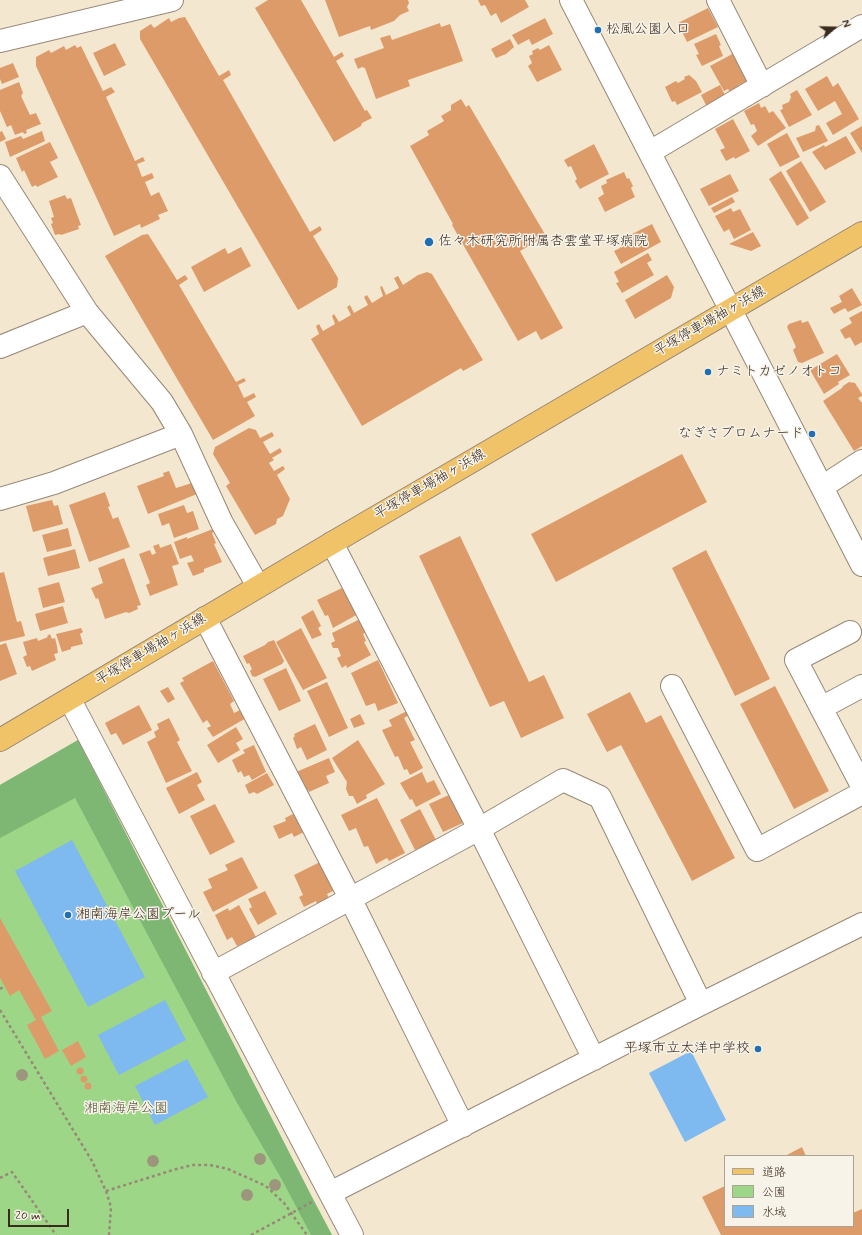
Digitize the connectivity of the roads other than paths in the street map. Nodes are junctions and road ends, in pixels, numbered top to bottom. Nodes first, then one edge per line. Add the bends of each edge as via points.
1 (172, 0) edge
2 (571, 0) edge
3 (718, 0) edge
4 (129, 5) edge
5 (862, 26) edge
6 (0, 41) edge
7 (762, 86) junction
8 (650, 152) junction
9 (0, 176) edge
10 (862, 233) edge
11 (731, 310) junction
12 (87, 312) junction
13 (0, 347) edge
14 (181, 434) junction
15 (862, 461) edge
16 (822, 487) junction
17 (0, 499) edge
18 (332, 542) junction
19 (862, 565) edge
20 (258, 586) junction
21 (205, 618) junction
22 (850, 632) dead end
23 (672, 686) dead end
24 (862, 686) edge
25 (70, 700) junction
26 (821, 708) junction
27 (0, 740) edge
28 (854, 750) edge
29 (862, 786) edge
30 (862, 794) edge
31 (479, 829) junction
32 (350, 898) junction
33 (862, 924) edge
34 (213, 973) junction
35 (702, 1004) junction
36 (594, 1059) junction
37 (463, 1126) junction
38 (330, 1193) junction
39 (352, 1235) edge

1 - 4 street
2 - 8 street
3 - 7 street
4 - 6 street
5 - 7 street
7 - 8 street
8 - 11 street
9 - 12 street
10 - 11 main road, 平塚停車場袖ヶ浜線
11 - 16 street
11 - 18 main road, 平塚停車場袖ヶ浜線
12 - 13 street
12 - 14 street via 162,402
14 - 17 street via 54,483
14 - 20 street via 222,523
15 - 16 street
16 - 19 street
18 - 20 main road, 平塚停車場袖ヶ浜線
18 - 31 street
20 - 21 main road, 平塚停車場袖ヶ浜線
21 - 25 main road, 平塚停車場袖ヶ浜線
21 - 32 street
22 - 26 street via 796,660
23 - 30 street via 757,850
24 - 26 street
25 - 27 main road, 平塚停車場袖ヶ浜線
25 - 34 street
26 - 28 street
28 - 29 street
31 - 32 street
31 - 35 street via 563,780 600,797
31 - 36 street
32 - 34 street
32 - 37 street
33 - 35 street
34 - 38 street
35 - 36 street
36 - 37 street
37 - 38 street
38 - 39 street

